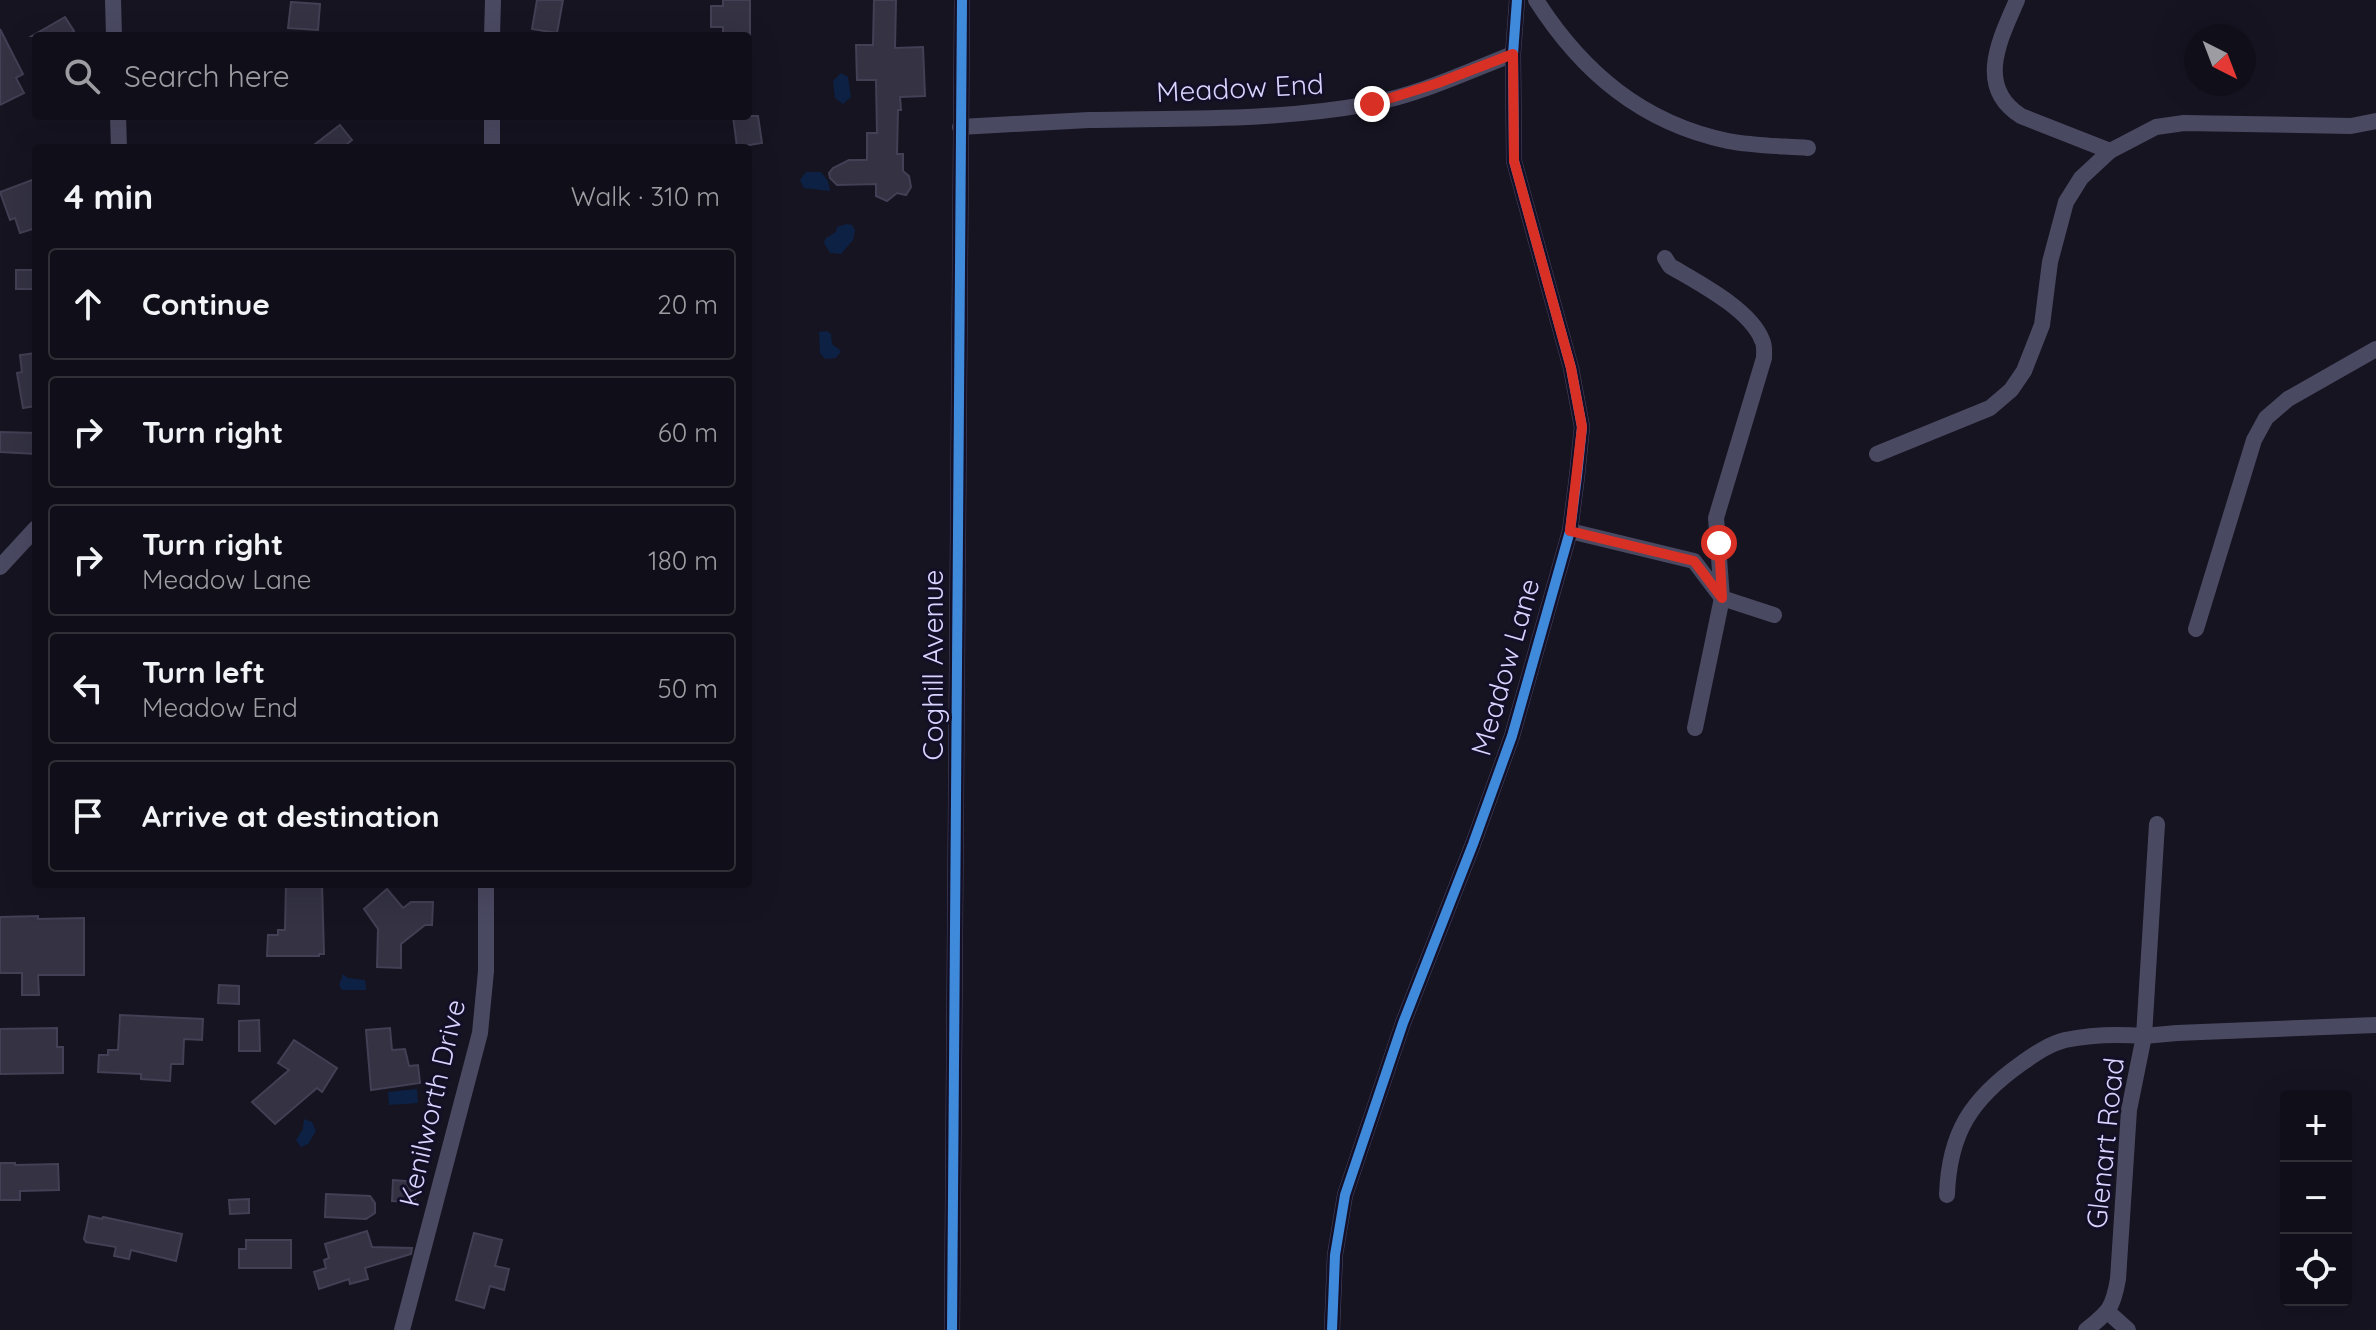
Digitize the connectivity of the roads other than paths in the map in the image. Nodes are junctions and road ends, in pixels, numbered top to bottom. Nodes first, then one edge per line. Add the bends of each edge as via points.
1 (113, 0) edge
2 (493, 0) edge
3 (962, 0) edge
4 (1517, 0) edge
5 (1536, 0) edge
6 (2017, 0) edge
7 (114, 32) edge
8 (492, 32) edge
9 (1513, 54) junction
10 (118, 120) edge
11 (492, 120) edge
12 (2376, 121) edge
13 (960, 127) junction
14 (119, 144) edge
15 (492, 144) edge
16 (1808, 148) dead end
17 (2110, 151) junction
18 (1665, 258) dead end
19 (2376, 349) edge
20 (1877, 454) dead end
21 (1570, 531) junction
22 (32, 532) edge
23 (0, 567) edge
24 (1722, 598) junction
25 (1774, 615) dead end
26 (2196, 629) dead end
27 (1695, 728) dead end
28 (2157, 824) dead end
29 (486, 888) edge
30 (2376, 1025) edge
31 (2144, 1036) junction
32 (1947, 1195) dead end
33 (2108, 1312) junction
34 (402, 1330) edge
35 (952, 1330) edge
36 (1332, 1330) edge
37 (2086, 1330) edge
38 (2128, 1330) edge

1 - 7 street
2 - 8 street
3 - 13 street, Coghill Avenue
4 - 9 street, Meadow Lane
5 - 16 street via 1600,80 1642,109 1729,141
6 - 17 street via 1998,42 1998,95 2021,116
9 - 13 street, Meadow End via 1372,104 1342,108 1230,118
9 - 21 street, Meadow Lane via 1514,161 1582,427
10 - 14 street
11 - 15 street
12 - 17 street via 2351,126 2184,123 2156,127
13 - 35 street, Coghill Avenue
17 - 20 street via 2081,178 2066,202 2050,262 2042,325 2011,390 1990,408
18 - 24 street via 1733,305 1764,342 1764,358 1716,518
19 - 26 street via 2288,399 2266,418 2254,440
21 - 24 street via 1694,561
21 - 36 street, Meadow Lane via 1512,736 1403,1023 1345,1195 1335,1255
22 - 23 street
24 - 25 street
24 - 27 street
28 - 31 street
29 - 34 street, Kenilworth Drive via 480,1033
30 - 31 street, Glenart Road
31 - 32 street via 2063,1041 2004,1076 1978,1099 1960,1132 1948,1162
31 - 33 street, Glenart Road via 2129,1110 2118,1279
33 - 37 street
33 - 38 street

